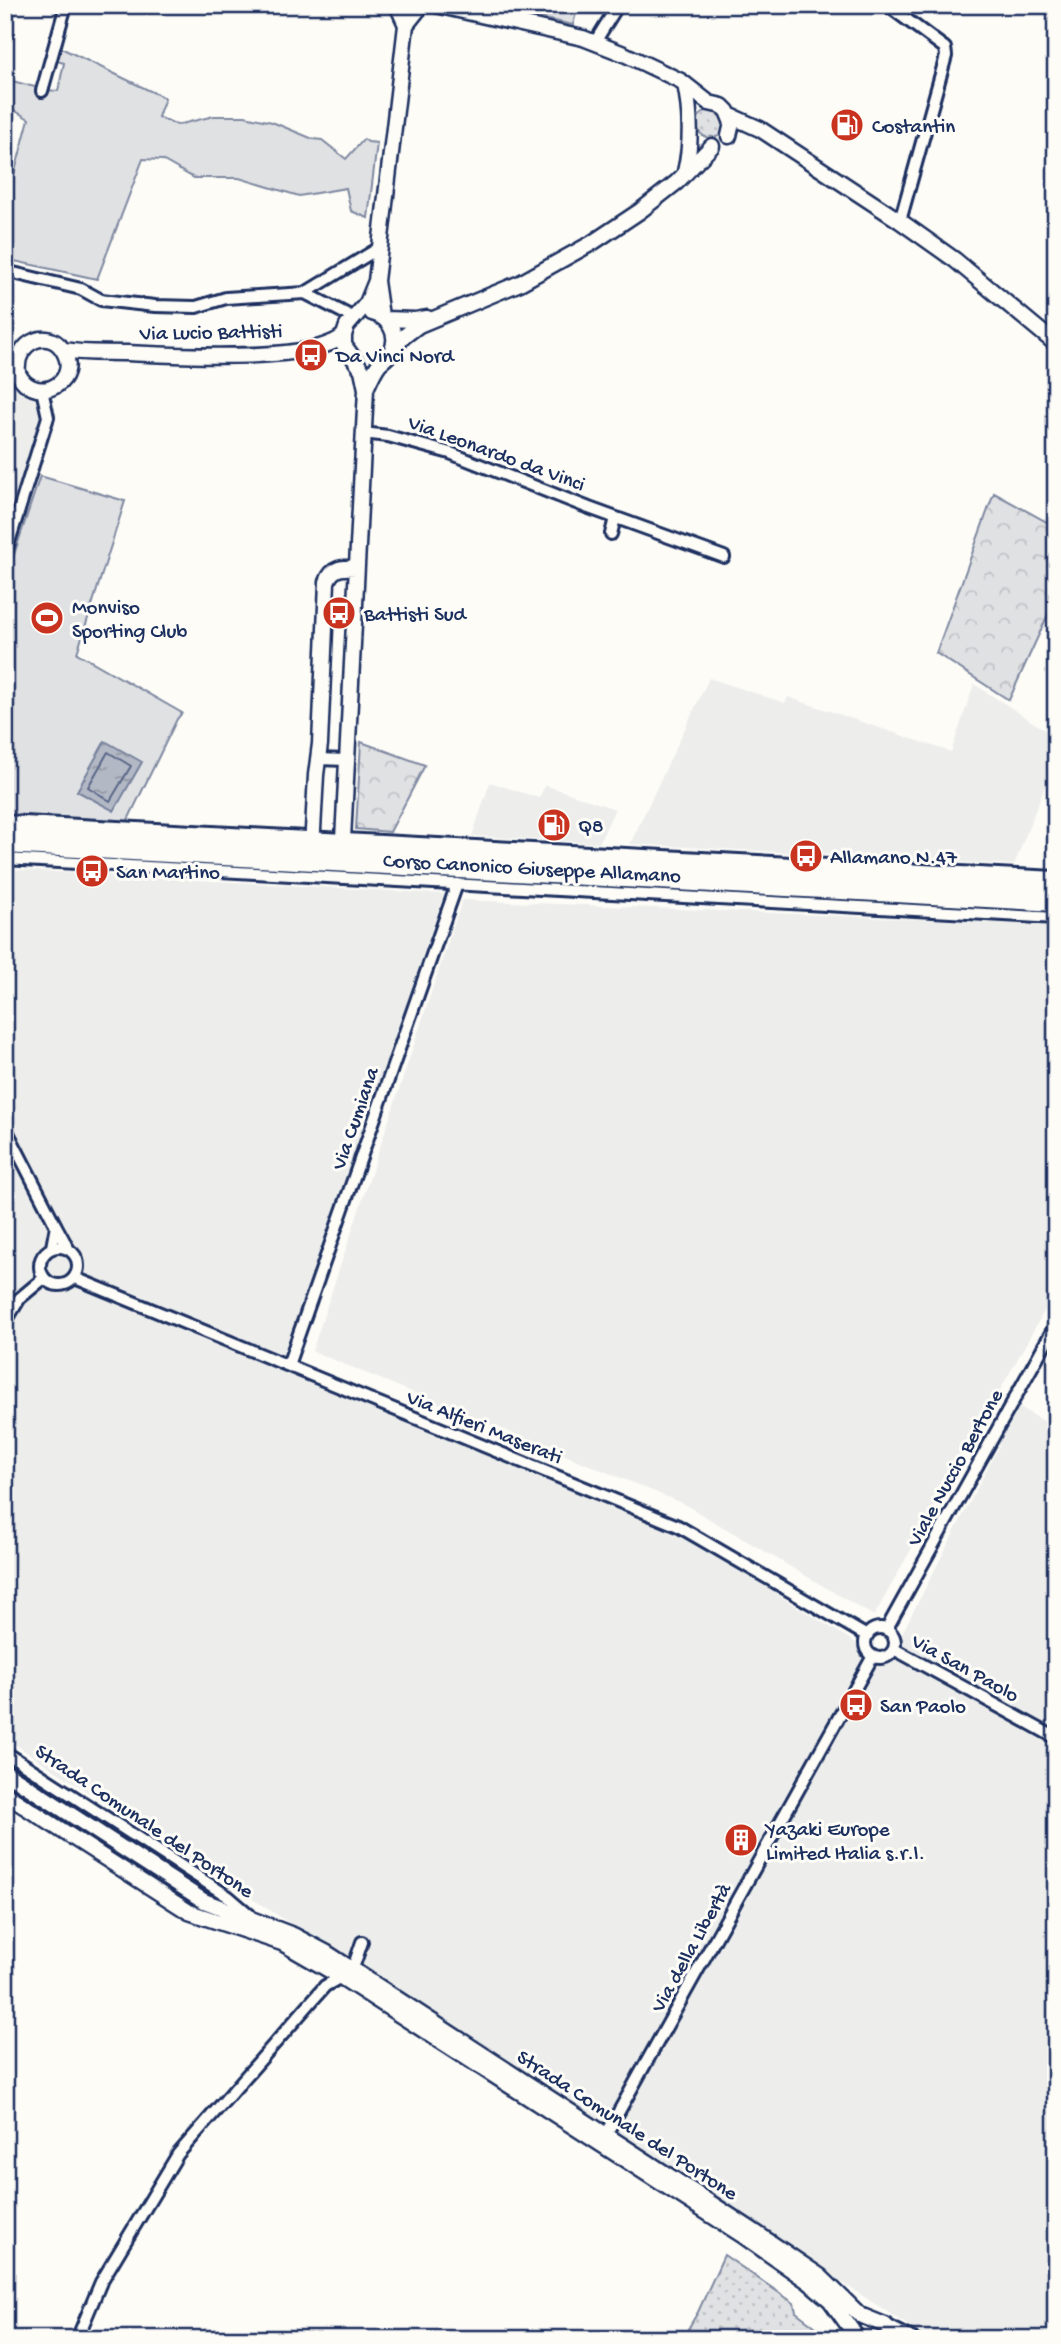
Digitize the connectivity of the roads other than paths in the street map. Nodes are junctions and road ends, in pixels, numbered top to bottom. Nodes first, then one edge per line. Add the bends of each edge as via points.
1 (66, 5) edge
2 (618, 5) edge
3 (887, 5) edge
4 (437, 6) edge
5 (407, 10) edge
6 (595, 42) junction
7 (685, 84) junction
8 (42, 91) dead end
9 (709, 103) junction
10 (731, 116) junction
11 (690, 126) junction
12 (768, 134) junction
13 (729, 136) junction
14 (712, 146) junction
15 (685, 174) junction
16 (900, 220) junction
17 (379, 248) junction
18 (5, 271) edge
19 (376, 281) junction
20 (305, 293) junction
21 (356, 316) junction
22 (439, 316) junction
23 (383, 318) junction
24 (344, 335) junction
25 (5, 339) edge
26 (29, 343) junction
27 (1056, 344) edge
28 (5, 345) edge
29 (316, 348) junction
30 (64, 350) junction
31 (105, 354) junction
32 (353, 358) junction
33 (386, 358) junction
34 (18, 372) junction
35 (62, 382) junction
36 (366, 389) junction
37 (42, 390) junction
38 (363, 433) junction
39 (615, 518) junction
40 (611, 534) dead end
41 (5, 555) edge
42 (724, 557) dead end
43 (356, 568) junction
44 (318, 759) junction
45 (346, 760) junction
46 (5, 821) edge
47 (5, 832) edge
48 (313, 843) junction
49 (5, 845) edge
50 (342, 858) junction
51 (5, 859) edge
52 (1056, 877) edge
53 (457, 884) junction
54 (1056, 888) edge
55 (1056, 902) edge
56 (1056, 918) edge
57 (5, 1127) edge
58 (56, 1226) junction
59 (52, 1247) junction
60 (68, 1248) junction
61 (44, 1278) junction
62 (75, 1278) junction
63 (5, 1323) edge
64 (1056, 1324) edge
65 (288, 1365) junction
66 (886, 1630) junction
67 (867, 1636) junction
68 (894, 1649) junction
69 (873, 1656) junction
70 (1056, 1738) edge
71 (5, 1752) edge
72 (5, 1772) edge
73 (5, 1794) edge
74 (261, 1924) junction
75 (362, 1942) dead end
76 (347, 1974) junction
77 (603, 2140) junction
78 (889, 2332) edge
79 (855, 2337) edge
80 (76, 2339) edge
81 (914, 2339) edge

1 - 8 street
2 - 6 street
3 - 16 street via 944,48 946,56
4 - 5 street
4 - 6 street
5 - 17 street
6 - 7 street
7 - 9 street
7 - 11 street
9 - 10 street via 722,106
9 - 11 street via 696,108
10 - 12 street
10 - 13 street
11 - 14 street via 699,143
11 - 15 street
12 - 13 street via 749,131
12 - 16 street
13 - 14 street
14 - 15 street
15 - 22 street via 640,212 567,258 503,291
16 - 27 street
17 - 19 street
17 - 20 street
18 - 20 street via 81,289 102,300 155,306 196,307 226,298
19 - 21 street
19 - 23 street
20 - 21 street
21 - 23 street
21 - 24 street
22 - 23 street
22 - 33 street via 413,328
23 - 33 street via 394,334
24 - 29 street, Via Lucio Battisti
24 - 32 street via 344,345
25 - 26 street, Via Lucio Battisti
26 - 30 street, Via Lucio Battisti via 44,339
26 - 34 street via 19,355
28 - 34 street
29 - 31 street, Via Lucio Battisti via 237,356
29 - 32 street, Via Lucio Battisti via 339,350
30 - 31 street, Via Lucio Battisti
30 - 35 street via 68,365
31 - 35 street, Via Lucio Battisti via 76,365
32 - 33 street via 369,364
32 - 36 street via 362,370
33 - 36 street
34 - 37 street via 27,385
35 - 37 street, Via Lucio Battisti
36 - 38 street
37 - 41 street via 48,417
38 - 39 street, Via Leonardo da Vinci via 450,453
38 - 43 street
39 - 40 street
39 - 42 street, Via Leonardo da Vinci
43 - 44 street via 336,569 327,582
43 - 45 street
44 - 45 street
44 - 48 street
45 - 50 street
46 - 48 street, Corso Canonico Giuseppe Allamano
47 - 48 main road, Corso Canonico Giuseppe Allamano
48 - 50 main road, Corso Canonico Giuseppe Allamano
49 - 50 main road, Corso Canonico Giuseppe Allamano
50 - 51 street, Corso Canonico Giuseppe Allamano
50 - 52 street, Corso Canonico Giuseppe Allamano
50 - 53 street, Corso Canonico Giuseppe Allamano
50 - 54 main road, Corso Canonico Giuseppe Allamano
50 - 55 main road, Corso Canonico Giuseppe Allamano
53 - 56 street, Corso Canonico Giuseppe Allamano
53 - 65 street, Via Cumiana
57 - 58 street
58 - 59 street
58 - 60 street
59 - 60 street
59 - 61 street via 42,1257
60 - 62 street via 79,1262
61 - 62 street via 61,1285
61 - 63 street via 20,1298
62 - 65 street, Via Alfieri Maserati
64 - 66 street, Viale Nuccio Bertone
65 - 67 street, Via Alfieri Maserati via 678,1526
66 - 67 street via 877,1629
66 - 68 street via 893,1636
67 - 69 street via 865,1645
68 - 69 street via 883,1658
68 - 70 street, Via San Paolo
69 - 77 street, Via della Libertà
71 - 74 street, Strada Comunale del Portone via 229,1897
72 - 74 street, Strada Comunale del Portone via 204,1901
73 - 76 street, Strada Comunale del Portone via 180,1908 282,1942
74 - 76 street, Strada Comunale del Portone via 307,1941
75 - 76 street
76 - 77 street, Strada Comunale del Portone
76 - 80 street via 321,1991 178,2154 102,2283
77 - 78 street, Strada Comunale del Portone via 820,2276 860,2315
77 - 79 street, Strada Comunale del Portone via 809,2282 830,2300
78 - 79 street, Strada Comunale del Portone via 861,2327
78 - 81 street, Strada Comunale del Portone

